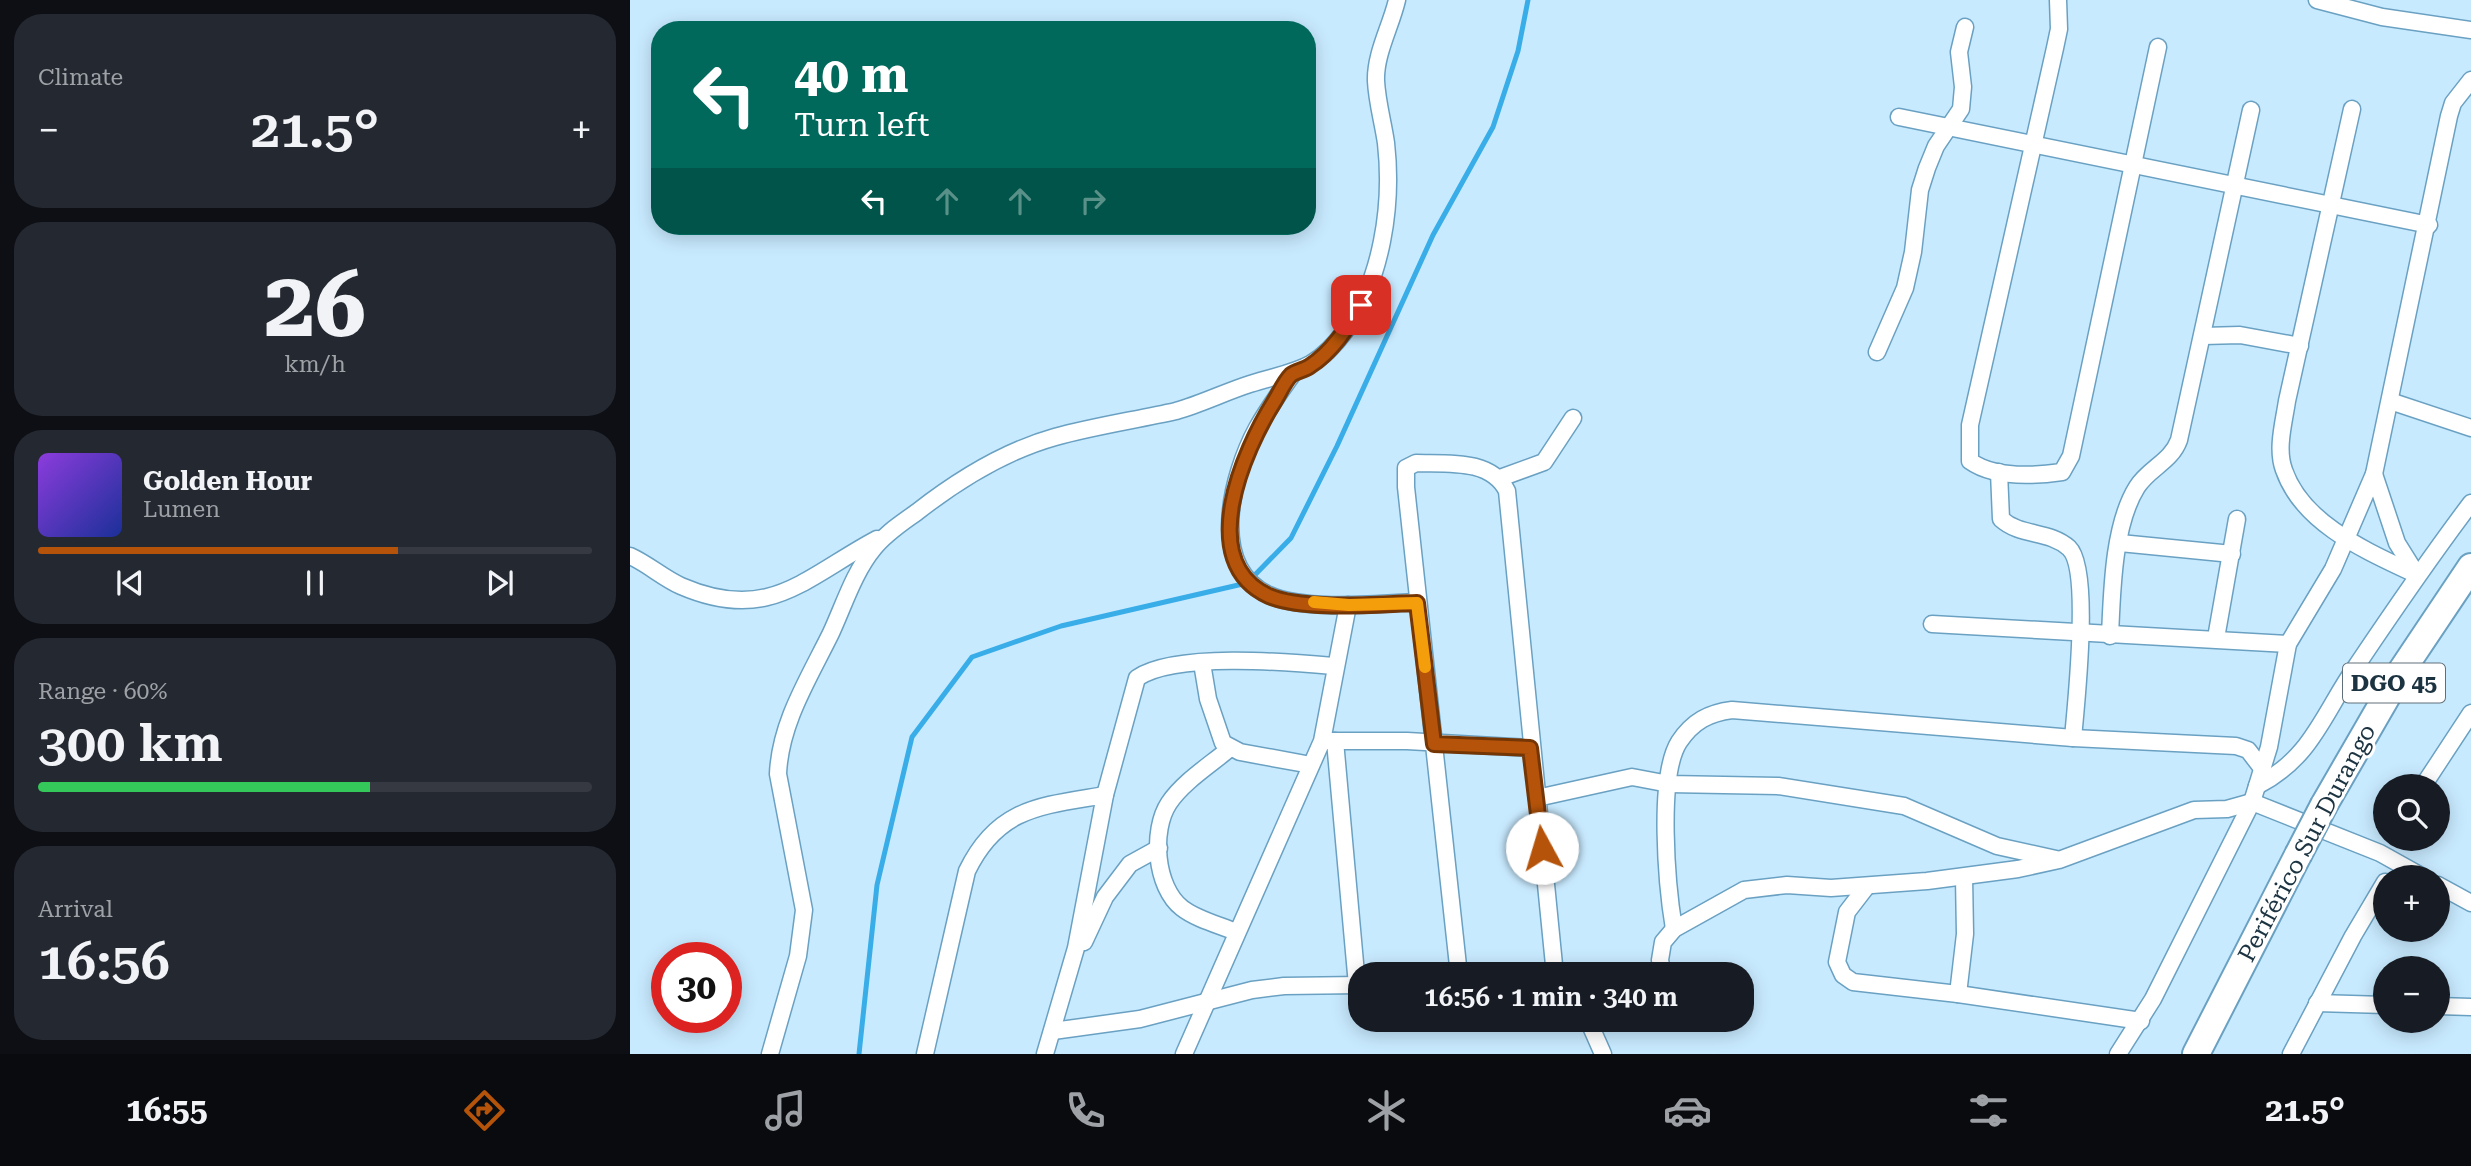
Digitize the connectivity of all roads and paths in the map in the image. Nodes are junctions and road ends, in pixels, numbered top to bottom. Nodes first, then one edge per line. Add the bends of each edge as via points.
1 (1397, 0) edge
2 (2058, 0) edge
3 (2317, 0) edge
4 (1965, 27) dead end
5 (2471, 30) edge
6 (2158, 47) dead end
7 (2471, 80) edge
8 (2352, 109) dead end
9 (2251, 110) dead end
10 (1899, 117) dead end
11 (1951, 128) junction
12 (2034, 147) junction
13 (2132, 166) junction
14 (2235, 187) junction
15 (2332, 205) junction
16 (2429, 225) junction
17 (2203, 336) junction
18 (2300, 346) junction
19 (1877, 352) dead end
20 (1292, 374) junction
21 (2390, 401) junction
22 (1573, 418) dead end
23 (2471, 428) edge
24 (1999, 472) junction
25 (2374, 474) junction
26 (1500, 478) junction
27 (2471, 503) edge
28 (2237, 519) dead end
29 (889, 533) junction
30 (2345, 540) junction
31 (2120, 543) junction
32 (2232, 554) junction
33 (630, 556) edge
34 (2471, 567) edge
35 (2417, 575) junction
36 (1417, 603) junction
37 (1349, 605) junction
38 (1932, 624) dead end
39 (2080, 633) junction
40 (2110, 636) junction
41 (2216, 638) junction
42 (2288, 644) junction
43 (1202, 663) junction
44 (1334, 666) junction
45 (2471, 713) edge
46 (2073, 738) junction
47 (1328, 741) junction
48 (1434, 744) junction
49 (1530, 748) junction
50 (1229, 749) junction
51 (1311, 765) junction
52 (2261, 767) junction
53 (2431, 774) edge
54 (1669, 784) junction
55 (2257, 786) junction
56 (1105, 794) junction
57 (1536, 798) junction
58 (2252, 802) junction
59 (1159, 848) junction
60 (2380, 853) joint
61 (2059, 860) junction
62 (2389, 865) edge
63 (1964, 877) junction
64 (1867, 886) junction
65 (2450, 892) edge
66 (2373, 903) edge
67 (2471, 903) edge
68 (1674, 929) junction
69 (1236, 932) junction
70 (1356, 962) edge
71 (1458, 962) edge
72 (1554, 962) edge
73 (1660, 962) edge
74 (1067, 979) junction
75 (1348, 985) edge
76 (1958, 993) junction
77 (1204, 1003) junction
78 (2317, 1003) junction
79 (2373, 1005) edge
80 (2450, 1006) edge
81 (2471, 1007) edge
82 (2141, 1021) junction
83 (1053, 1031) junction
84 (1593, 1032) edge
85 (771, 1054) edge
86 (925, 1054) edge
87 (1045, 1054) edge
88 (1184, 1054) edge
89 (1603, 1054) edge
90 (2118, 1054) edge
91 (2196, 1054) edge
92 (2291, 1054) edge

1 - 20 street via 1376,81 1387,175 1371,282 1344,332 1311,366
2 - 12 street via 2059,29
3 - 5 street via 2382,17
4 - 11 street via 1959,52 1961,109
6 - 13 street
7 - 16 street via 2449,116
8 - 15 street
9 - 14 street
10 - 11 street
11 - 12 street
11 - 19 street via 1936,146 1927,168 1905,288
12 - 13 street
12 - 24 street via 1977,382 1967,448 1970,461 1979,468
13 - 14 street
13 - 24 street via 2067,466 2062,472 2041,475
14 - 15 street
14 - 17 street
15 - 16 street
15 - 18 street
16 - 21 street
17 - 18 street via 2240,335
17 - 31 street via 2175,450 2138,486
18 - 30 street via 2281,444 2283,469 2293,489
20 - 29 street via 1177,410 1052,438 1012,453 978,469
20 - 37 street via 1243,458 1231,513 1232,546 1239,568 1254,586 1271,596
21 - 23 street
21 - 25 street
22 - 26 street via 1544,462
24 - 39 street via 2001,519 2026,534 2053,538 2070,549 2079,566
25 - 30 street
25 - 35 street via 2397,543
26 - 36 street via 1466,465 1416,463 1406,468
26 - 49 street via 1511,514
27 - 35 street
28 - 32 street
29 - 33 street via 791,589 768,599 739,602 705,596
29 - 85 street via 869,556 850,591 795,707 779,755 778,774 804,910 798,956
30 - 35 street
30 - 42 street
31 - 32 street
31 - 40 street
32 - 41 street
34 - 91 highway, Periférico Sur Durango / DGO 45, bridge via 2402,670 2324,804
35 - 55 street via 2305,750 2281,774
36 - 37 street
36 - 48 street
37 - 44 street
38 - 39 street
39 - 40 street
39 - 46 street
40 - 41 street
41 - 42 street
42 - 52 street via 2269,747
43 - 44 street via 1272,661
43 - 50 street via 1219,734
43 - 56 street via 1159,668 1137,678
44 - 47 street
45 - 53 street
46 - 52 street via 2236,746 2248,750
46 - 54 street via 1709,713 1679,743
47 - 48 street
47 - 51 street
47 - 70 street
48 - 49 street
48 - 71 street
49 - 57 street
50 - 51 street
50 - 59 street via 1170,802 1162,818
51 - 69 street
52 - 55 street
54 - 57 street via 1632,777
54 - 61 street via 1778,786 1903,806 1997,846
54 - 68 street via 1667,867
55 - 58 street
56 - 74 street via 1084,914
56 - 86 street via 1060,802 1005,820 977,850 967,871
57 - 72 street
58 - 60 street
58 - 61 street via 2194,810
58 - 82 street
59 - 69 street via 1168,892 1182,908
59 - 74 street via 1130,864 1105,897
60 - 62 street
61 - 63 street
63 - 64 street
63 - 76 street via 1965,934
64 - 68 street via 1787,885 1744,890
64 - 76 street via 1847,912 1837,962 1843,975 1853,982
65 - 67 street
66 - 78 street
68 - 73 street via 1663,942
69 - 77 street
74 - 83 street
75 - 77 street via 1284,986
76 - 82 street
77 - 83 street via 1140,1019
77 - 88 street
78 - 79 street
78 - 92 street
80 - 81 street
82 - 90 street
83 - 87 street
84 - 89 street

